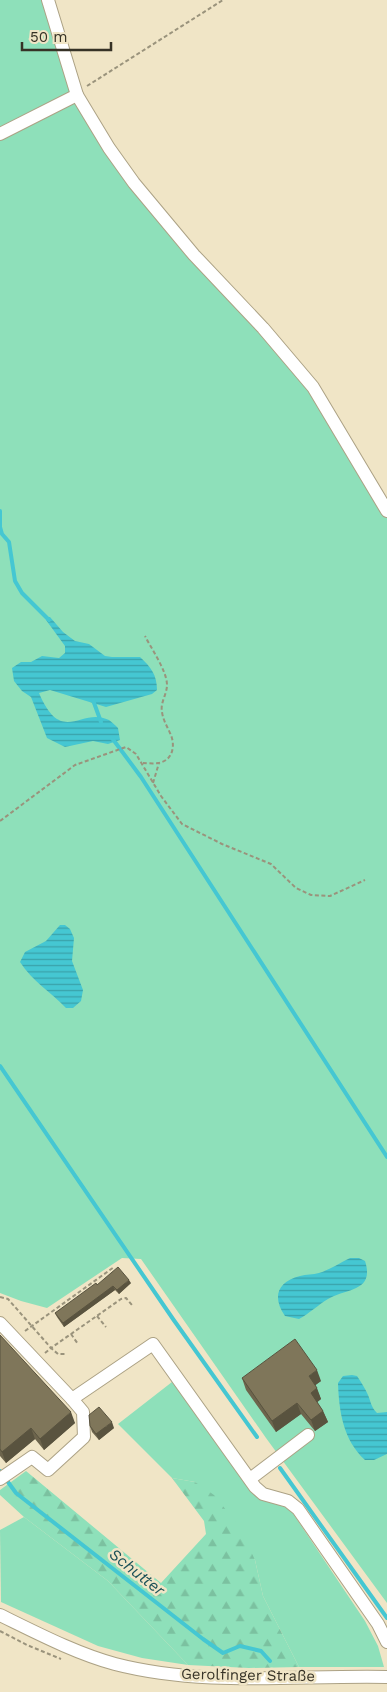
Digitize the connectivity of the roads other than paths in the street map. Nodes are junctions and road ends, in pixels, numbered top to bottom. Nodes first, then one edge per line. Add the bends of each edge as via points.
1 (48, 0) edge
2 (77, 95) junction
3 (0, 134) edge
4 (387, 511) edge
5 (0, 1323) edge
6 (72, 1399) junction
7 (308, 1435) dead end
8 (5, 1476) edge
9 (250, 1479) junction
10 (0, 1616) edge
11 (387, 1642) edge
12 (387, 1676) edge

1 - 2 street
2 - 3 street
2 - 4 street via 134,183 313,387
5 - 6 street
6 - 8 street via 83,1412 84,1437 48,1470 32,1457
6 - 9 street via 153,1344
7 - 9 street
9 - 11 street via 263,1494 288,1501 298,1509 378,1624
10 - 12 street, Gerolfinger Straße via 86,1655 167,1673 258,1678

